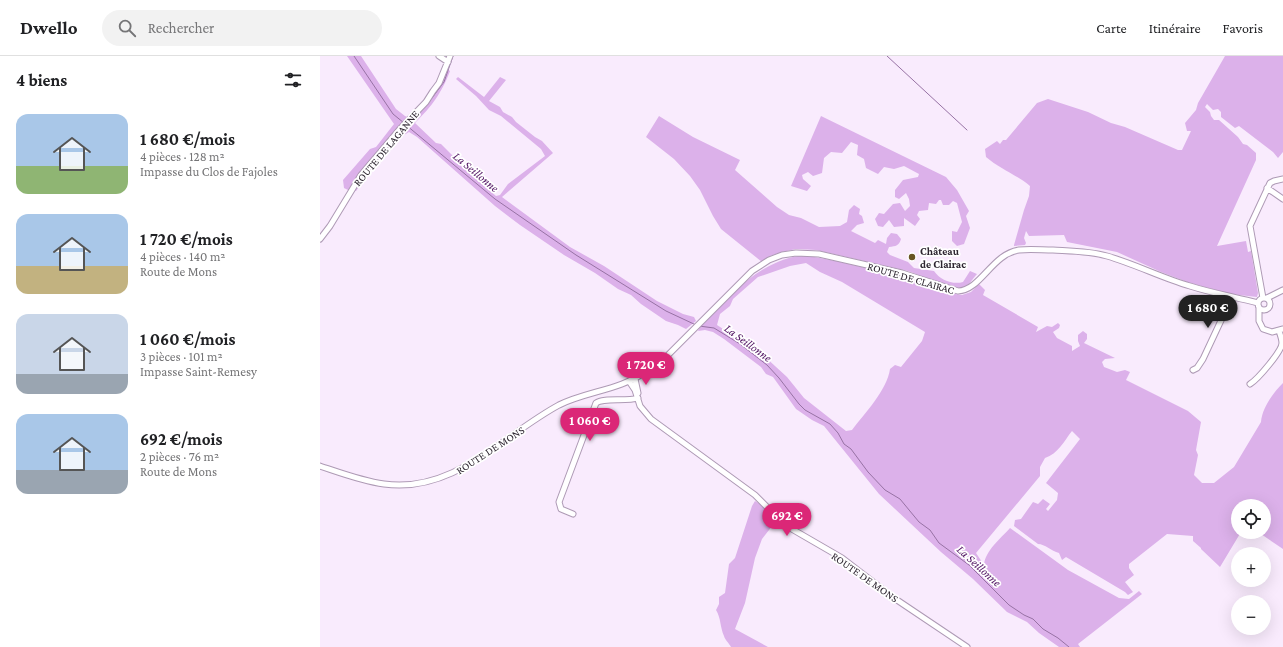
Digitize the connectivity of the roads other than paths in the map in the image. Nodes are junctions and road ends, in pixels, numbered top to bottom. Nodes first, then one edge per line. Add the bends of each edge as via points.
1 (439, 56) edge
2 (450, 56) edge
3 (448, 62) junction
4 (1283, 179) edge
5 (1267, 188) junction
6 (1283, 199) edge
7 (320, 239) edge
8 (1283, 290) edge
9 (1232, 297) junction
10 (1268, 299) junction
11 (1258, 305) junction
12 (1264, 310) junction
13 (1259, 321) junction
14 (1281, 330) edge
15 (691, 331) joint
16 (1193, 370) dead end
17 (635, 379) junction
18 (629, 382) junction
19 (1250, 384) dead end
20 (638, 398) junction
21 (320, 466) edge
22 (573, 514) dead end
23 (966, 647) edge

1 - 3 street
2 - 3 street, ROUTE DE LAGANNE
3 - 7 street, ROUTE DE LAGANNE via 439,83 426,102 361,175
4 - 5 street via 1272,182
5 - 6 street
5 - 10 street via 1250,226
8 - 10 street
9 - 11 street, ROUTE DE CLAIRAC
9 - 15 street, ROUTE DE CLAIRAC via 1192,287 1106,255 1086,252 1015,251 999,259 971,287 963,291 894,271 819,254 796,253 782,255 762,264
9 - 16 street via 1203,359
10 - 11 street via 1259,300
10 - 12 street via 1268,308
11 - 12 street, ROUTE DE CLAIRAC
11 - 13 street
12 - 13 street
13 - 14 street via 1266,330
14 - 19 street via 1281,348 1260,377
15 - 17 street, ROUTE DE MONS via 666,357
17 - 18 street, ROUTE DE MONS
17 - 20 street, ROUTE DE MONS
18 - 20 street, ROUTE DE MONS
18 - 21 street, ROUTE DE MONS via 559,405 446,477 406,485 384,484
20 - 22 street via 603,400 596,403 559,502 561,509
20 - 23 street, ROUTE DE MONS via 640,406 651,419 755,496 785,525 842,558 894,598

